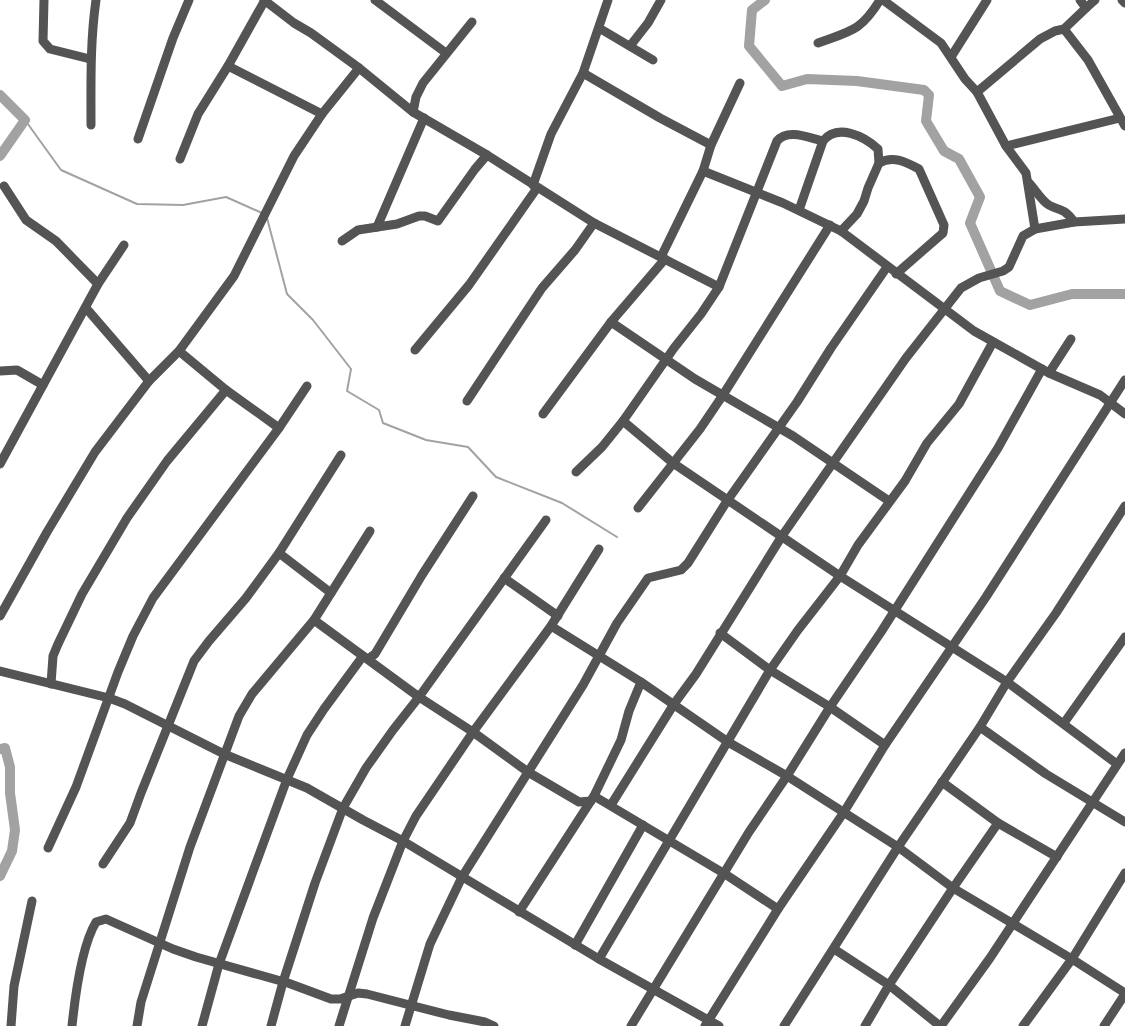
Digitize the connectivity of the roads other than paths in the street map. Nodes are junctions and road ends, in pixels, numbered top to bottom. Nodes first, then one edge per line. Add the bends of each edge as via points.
1 (44, 0) edge
2 (96, 0) edge
3 (189, 0) edge
4 (265, 0) edge
5 (375, 0) edge
6 (608, 0) edge
7 (661, 0) edge
8 (882, 0) edge
9 (986, 0) edge
10 (1095, 0) edge
11 (1122, 0) edge
12 (1125, 3) edge
13 (1083, 4) edge
14 (472, 22) dead end
15 (599, 28) junction
16 (1064, 29) junction
17 (818, 43) dead end
18 (630, 46) junction
19 (446, 53) junction
20 (951, 57) junction
21 (90, 59) junction
22 (653, 60) dead end
23 (228, 66) junction
24 (359, 68) junction
25 (582, 73) junction
26 (740, 83) dead end
27 (977, 92) junction
28 (413, 112) junction
29 (322, 114) junction
30 (424, 118) junction
31 (1123, 122) edge
32 (91, 125) dead end
33 (138, 139) dead end
34 (823, 141) junction
35 (711, 145) junction
36 (1006, 146) junction
37 (487, 155) junction
38 (180, 159) dead end
39 (879, 163) junction
40 (703, 171) junction
41 (1028, 182) junction
42 (4, 186) dead end
43 (535, 186) junction
44 (756, 193) junction
45 (798, 210) junction
46 (1125, 219) edge
47 (1074, 222) junction
48 (594, 223) junction
49 (830, 224) junction
50 (377, 227) junction
51 (1034, 229) junction
52 (841, 231) junction
53 (342, 241) dead end
54 (124, 245) dead end
55 (663, 258) junction
56 (887, 267) junction
57 (896, 274) junction
58 (98, 284) junction
59 (719, 286) junction
60 (86, 308) junction
61 (944, 309) junction
62 (611, 322) junction
63 (1071, 339) dead end
64 (993, 342) junction
65 (415, 350) dead end
66 (178, 351) junction
67 (666, 361) junction
68 (0, 371) edge
69 (1046, 371) junction
70 (1125, 380) edge
71 (149, 381) junction
72 (43, 385) junction
73 (306, 386) dead end
74 (226, 390) junction
75 (723, 395) junction
76 (467, 400) dead end
77 (1111, 403) junction
78 (543, 414) dead end
79 (1125, 414) edge
80 (623, 421) junction
81 (279, 428) junction
82 (779, 428) junction
83 (341, 455) dead end
84 (672, 463) junction
85 (834, 463) junction
86 (0, 464) edge
87 (576, 472) dead end
88 (473, 496) dead end
89 (889, 500) junction
90 (727, 501) junction
91 (1125, 506) edge
92 (638, 508) dead end
93 (546, 520) dead end
94 (370, 531) dead end
95 (782, 536) junction
96 (599, 549) dead end
97 (279, 553) junction
98 (840, 576) junction
99 (504, 578) junction
100 (331, 593) junction
101 (895, 610) junction
102 (0, 616) edge
103 (558, 616) junction
104 (314, 620) junction
105 (551, 626) junction
106 (720, 633) junction
107 (1125, 637) edge
108 (952, 648) junction
109 (599, 655) junction
110 (370, 658) junction
111 (770, 670) junction
112 (0, 671) edge
113 (641, 682) junction
114 (1007, 682) junction
115 (51, 684) junction
116 (419, 697) junction
117 (108, 698) junction
118 (674, 704) junction
119 (830, 707) junction
120 (1064, 723) junction
121 (169, 726) junction
122 (980, 726) junction
123 (473, 732) junction
124 (728, 742) junction
125 (885, 745) junction
126 (1125, 753) edge
127 (224, 754) junction
128 (1117, 764) junction
129 (528, 772) junction
130 (788, 776) junction
131 (287, 779) junction
132 (942, 782) junction
133 (593, 798) junction
134 (579, 802) junction
135 (1093, 804) junction
136 (611, 805) junction
137 (343, 808) junction
138 (844, 812) junction
139 (583, 815) junction
140 (1125, 822) edge
141 (998, 823) junction
142 (643, 825) junction
143 (669, 840) junction
144 (403, 842) junction
145 (898, 847) junction
146 (48, 848) dead end
147 (1057, 857) junction
148 (103, 864) dead end
149 (1125, 873) edge
150 (725, 874) junction
151 (462, 877) junction
152 (953, 888) junction
153 (32, 901) dead end
154 (778, 909) junction
155 (519, 912) junction
156 (1013, 923) junction
157 (161, 942) junction
158 (575, 945) junction
159 (834, 949) junction
160 (599, 959) junction
161 (1072, 959) junction
162 (218, 964) junction
163 (283, 982) junction
164 (889, 985) junction
165 (655, 990) junction
166 (1125, 994) edge
167 (348, 995) junction
168 (411, 1005) junction
169 (707, 1023) edge
170 (488, 1025) edge
171 (11, 1026) edge
172 (72, 1026) edge
173 (137, 1026) edge
174 (202, 1026) edge
175 (271, 1026) edge
176 (339, 1026) edge
177 (405, 1026) edge
178 (631, 1026) edge
179 (719, 1026) edge
180 (784, 1026) edge
181 (865, 1026) edge
182 (941, 1026) edge
183 (1023, 1026) edge
184 (1104, 1026) edge

1 - 21 street via 46,46
2 - 21 street
3 - 33 street
4 - 23 street
4 - 24 street
5 - 19 street
6 - 15 street
7 - 18 street
8 - 17 street via 858,28
8 - 20 street via 941,43
9 - 20 street
10 - 13 street
11 - 12 street
13 - 16 street
14 - 19 street
15 - 18 street
15 - 25 street
16 - 27 street via 1040,39
16 - 31 street via 1088,60
18 - 22 street
19 - 28 street via 423,83
20 - 27 street
21 - 32 street
23 - 29 street
23 - 38 street via 198,114
24 - 28 street
24 - 29 street
25 - 35 street
25 - 43 street via 551,134
26 - 35 street
27 - 36 street
28 - 30 street
29 - 66 street via 294,156 234,276
30 - 37 street
30 - 50 street
31 - 36 street
34 - 39 street via 827,136 839,133 862,137 878,148
34 - 44 street via 787,134 780,137
34 - 45 street
35 - 40 street
36 - 41 street via 1022,167
37 - 43 street
37 - 50 street via 438,221 423,215
39 - 52 street via 860,208
39 - 57 street via 892,159 919,169 944,225 943,233
40 - 44 street
40 - 55 street
41 - 47 street via 1044,201 1066,212
41 - 51 street
42 - 58 street via 26,220 56,241
43 - 48 street
43 - 65 street via 469,285
44 - 45 street
44 - 59 street
45 - 49 street
46 - 47 street
47 - 51 street
48 - 55 street
48 - 76 street via 576,250 542,288
49 - 52 street
49 - 75 street
50 - 53 street via 358,230
51 - 61 street via 1023,236 1009,266 961,288
52 - 56 street
54 - 58 street
55 - 59 street
55 - 62 street
56 - 57 street
56 - 82 street
57 - 61 street
58 - 60 street
59 - 67 street
60 - 71 street
60 - 72 street
61 - 64 street
61 - 85 street
62 - 67 street
62 - 78 street
63 - 69 street
64 - 69 street
64 - 89 street via 959,404 927,443 905,481
66 - 71 street
66 - 74 street
67 - 75 street
67 - 80 street
68 - 72 street via 18,370
69 - 77 street
69 - 101 street
70 - 77 street
71 - 102 street via 95,452
72 - 86 street
73 - 81 street
74 - 81 street
74 - 115 street via 167,461 82,594 53,656
75 - 82 street
75 - 84 street
77 - 79 street
77 - 108 street
80 - 84 street
80 - 87 street
81 - 117 street via 153,598 133,636
82 - 85 street
82 - 90 street
83 - 97 street
84 - 90 street
84 - 92 street
85 - 89 street
85 - 95 street
88 - 110 street
89 - 98 street
90 - 95 street
90 - 109 street via 681,570 648,578
91 - 114 street
93 - 99 street
94 - 100 street
95 - 98 street
95 - 106 street
96 - 103 street
97 - 100 street
97 - 121 street via 194,661
98 - 101 street
98 - 111 street
99 - 103 street
99 - 116 street
100 - 104 street
101 - 108 street
101 - 119 street
103 - 105 street
104 - 110 street
104 - 127 street via 243,708
105 - 109 street
105 - 123 street
106 - 111 street
106 - 118 street
107 - 120 street
108 - 114 street
108 - 125 street
109 - 113 street
109 - 129 street
110 - 116 street
110 - 131 street via 324,709 307,735
111 - 119 street
111 - 124 street
112 - 115 street
113 - 118 street
113 - 133 street via 621,740
114 - 120 street
114 - 122 street
115 - 117 street
116 - 123 street
116 - 137 street via 366,768
117 - 121 street
117 - 146 street via 76,787
118 - 124 street
118 - 136 street
119 - 125 street
119 - 130 street
120 - 128 street
121 - 127 street
121 - 148 street via 134,813
122 - 132 street
122 - 135 street
123 - 129 street
123 - 144 street via 416,816
124 - 130 street
124 - 143 street
125 - 138 street
126 - 128 street
127 - 131 street
127 - 157 street
128 - 135 street
129 - 134 street
129 - 151 street
130 - 138 street
130 - 150 street via 749,832
131 - 137 street
131 - 162 street
132 - 141 street
132 - 145 street
133 - 134 street
133 - 136 street
133 - 139 street
134 - 139 street
135 - 140 street
135 - 147 street
136 - 142 street
137 - 144 street
137 - 163 street
138 - 145 street
138 - 154 street
139 - 155 street
141 - 147 street
141 - 152 street
142 - 143 street
142 - 158 street
143 - 150 street
143 - 160 street
144 - 151 street
144 - 167 street via 373,918
145 - 152 street
145 - 159 street
147 - 156 street
149 - 161 street
150 - 154 street
150 - 165 street
151 - 155 street
151 - 168 street via 430,944
152 - 156 street
152 - 164 street
153 - 171 street via 14,986
154 - 169 street
155 - 158 street
156 - 161 street
156 - 182 street
157 - 162 street
157 - 172 street via 106,919 96,922 82,962
157 - 173 street via 141,1002
158 - 160 street
159 - 164 street
159 - 180 street
160 - 165 street
161 - 166 street
161 - 183 street
162 - 163 street
162 - 174 street
163 - 167 street via 331,999
163 - 175 street
164 - 181 street
164 - 182 street
165 - 169 street
165 - 178 street
166 - 184 street
167 - 168 street via 367,994
167 - 176 street
168 - 170 street
168 - 177 street
169 - 179 street

